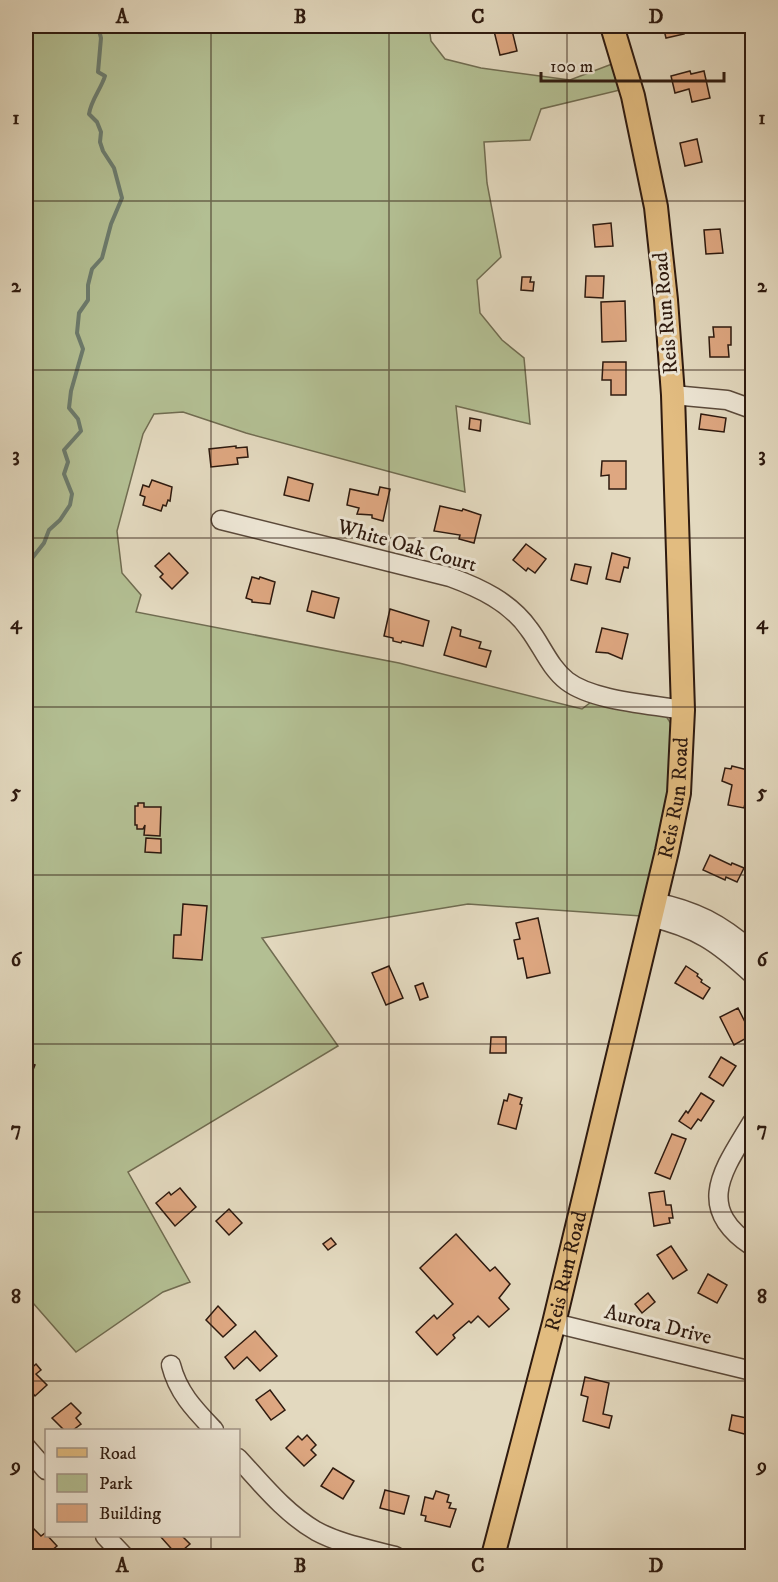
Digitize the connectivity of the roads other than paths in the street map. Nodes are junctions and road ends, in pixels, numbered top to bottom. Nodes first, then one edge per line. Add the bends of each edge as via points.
1 (612, 26) edge
2 (673, 395) junction
3 (753, 409) edge
4 (221, 520) dead end
5 (683, 710) junction
6 (652, 909) junction
7 (753, 951) edge
8 (753, 974) edge
9 (753, 1122) edge
10 (753, 1246) edge
11 (554, 1323) junction
12 (171, 1365) dead end
13 (753, 1371) edge
14 (211, 1429) edge
15 (26, 1447) edge
16 (240, 1460) edge
17 (45, 1469) edge
18 (106, 1537) edge
19 (124, 1557) edge
20 (395, 1557) edge
21 (493, 1557) edge

1 - 2 main road, Reis Run Road via 633,96 656,207
2 - 3 street via 728,400
2 - 5 main road, Reis Run Road
4 - 5 street, White Oak Court via 469,584 515,613 567,681 592,694
5 - 6 main road, Reis Run Road via 679,793
6 - 7 street via 690,910
6 - 8 street via 698,932
6 - 11 main road, Reis Run Road
9 - 10 street via 728,1162 718,1197 726,1224
11 - 13 street, Aurora Drive
11 - 21 main road, Reis Run Road
12 - 14 street via 185,1399
15 - 17 street
16 - 20 street via 271,1495 316,1531
18 - 19 street

